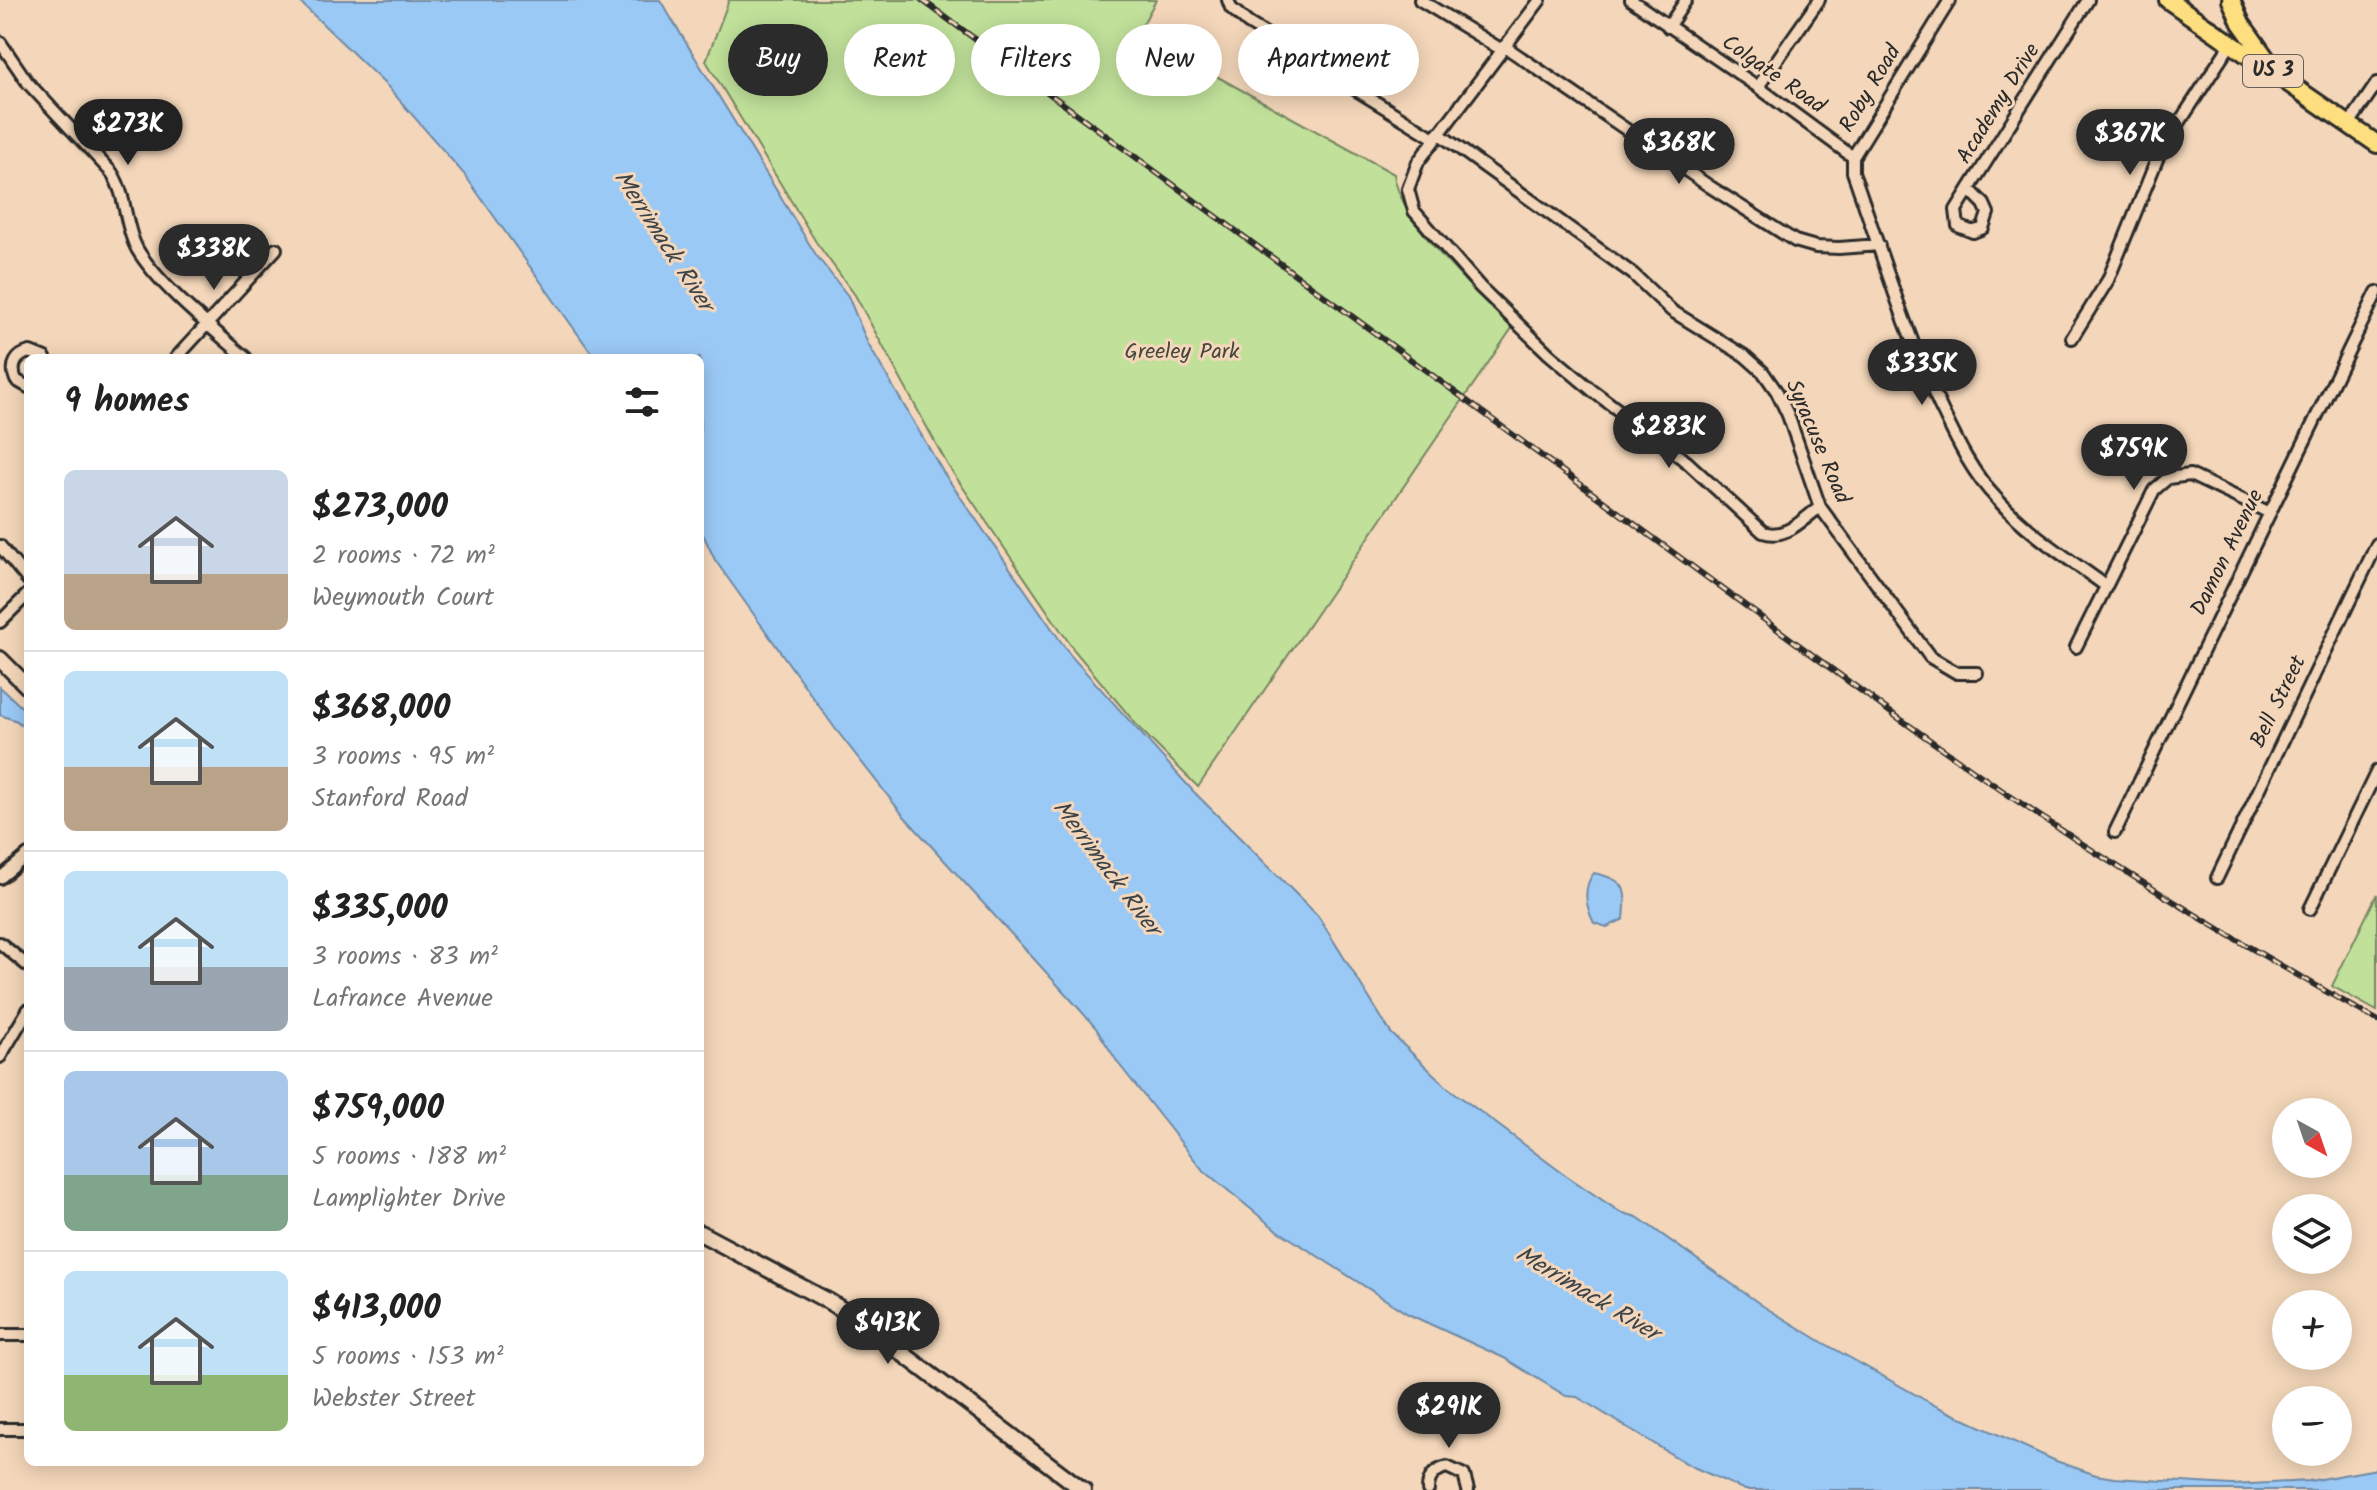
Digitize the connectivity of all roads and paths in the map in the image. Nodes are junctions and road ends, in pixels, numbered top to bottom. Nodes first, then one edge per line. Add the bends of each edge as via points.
1 (1228, 0) edge
2 (1420, 0) edge
3 (1540, 0) edge
4 (1631, 0) edge
5 (1686, 0) edge
6 (1819, 0) edge
7 (1950, 0) edge
8 (2088, 0) edge
9 (2168, 0) edge
10 (2231, 0) edge
11 (1668, 27) junction
12 (0, 42) edge
13 (2232, 42) junction
14 (1503, 48) junction
15 (2279, 75) junction
16 (2377, 83) edge
17 (1758, 87) junction
18 (2349, 124) junction
19 (1436, 136) junction
20 (2377, 144) edge
21 (1853, 157) junction
22 (1969, 189) dead end
23 (1879, 245) junction
24 (276, 249) dead end
25 (2377, 292) edge
26 (208, 324) junction
27 (2072, 338) dead end
28 (35, 354) edge
29 (180, 354) edge
30 (242, 354) edge
31 (24, 385) edge
32 (1820, 507) junction
33 (2270, 513) junction
34 (2377, 544) edge
35 (0, 546) edge
36 (2374, 557) edge
37 (24, 575) edge
38 (2106, 586) junction
39 (24, 598) edge
40 (0, 622) edge
41 (2076, 647) dead end
42 (0, 659) edge
43 (1977, 673) dead end
44 (24, 683) edge
45 (2377, 771) edge
46 (2115, 832) dead end
47 (24, 858) edge
48 (0, 878) edge
49 (2217, 878) dead end
50 (2310, 909) dead end
51 (0, 943) edge
52 (24, 963) edge
53 (24, 1017) edge
54 (0, 1057) edge
55 (704, 1235) edge
56 (0, 1335) edge
57 (24, 1335) edge
58 (0, 1429) edge
59 (24, 1429) edge
60 (1083, 1490) edge
61 (1428, 1490) edge
62 (1468, 1490) edge

1 - 19 street, Syracuse Road via 1248,23
2 - 14 street
3 - 14 street
4 - 11 street, Colgate Road
5 - 11 street
6 - 17 street
7 - 21 street, Roby Road
8 - 22 street, Academy Drive
9 - 13 main road, US 3
10 - 15 main road via 2248,34
11 - 17 street, Colgate Road
12 - 26 street via 28,83 107,165 120,188 137,249
13 - 15 main road, US 3
13 - 27 street via 2160,152 2108,280
14 - 19 street
14 - 23 street via 1795,241 1816,247
15 - 18 main road, US 3
16 - 18 street
17 - 21 street, Colgate Road
18 - 20 main road, US 3
19 - 32 street, Syracuse Road via 1763,372 1788,415
19 - 32 street via 1411,177 1408,189 1414,211 1525,331 1687,462 1763,532 1784,533
21 - 23 street via 1853,172
23 - 38 street via 1902,319 1970,464 2013,515
24 - 26 street
25 - 33 street, Damon Avenue
26 - 29 street
26 - 30 street
28 - 31 street via 24,353 15,362 16,380
32 - 43 street, Syracuse Road via 1930,657 1957,673
33 - 38 street via 2190,475 2168,478 2154,490
33 - 46 street, Damon Avenue
34 - 36 street, Bell Street
35 - 37 street
36 - 49 street, Bell Street
38 - 41 street
39 - 40 street
42 - 44 main road
45 - 50 street
47 - 48 street
51 - 52 street
53 - 54 street
55 - 60 main road via 857,1319
56 - 57 street
58 - 59 street
61 - 62 street via 1430,1478 1447,1467 1464,1475

